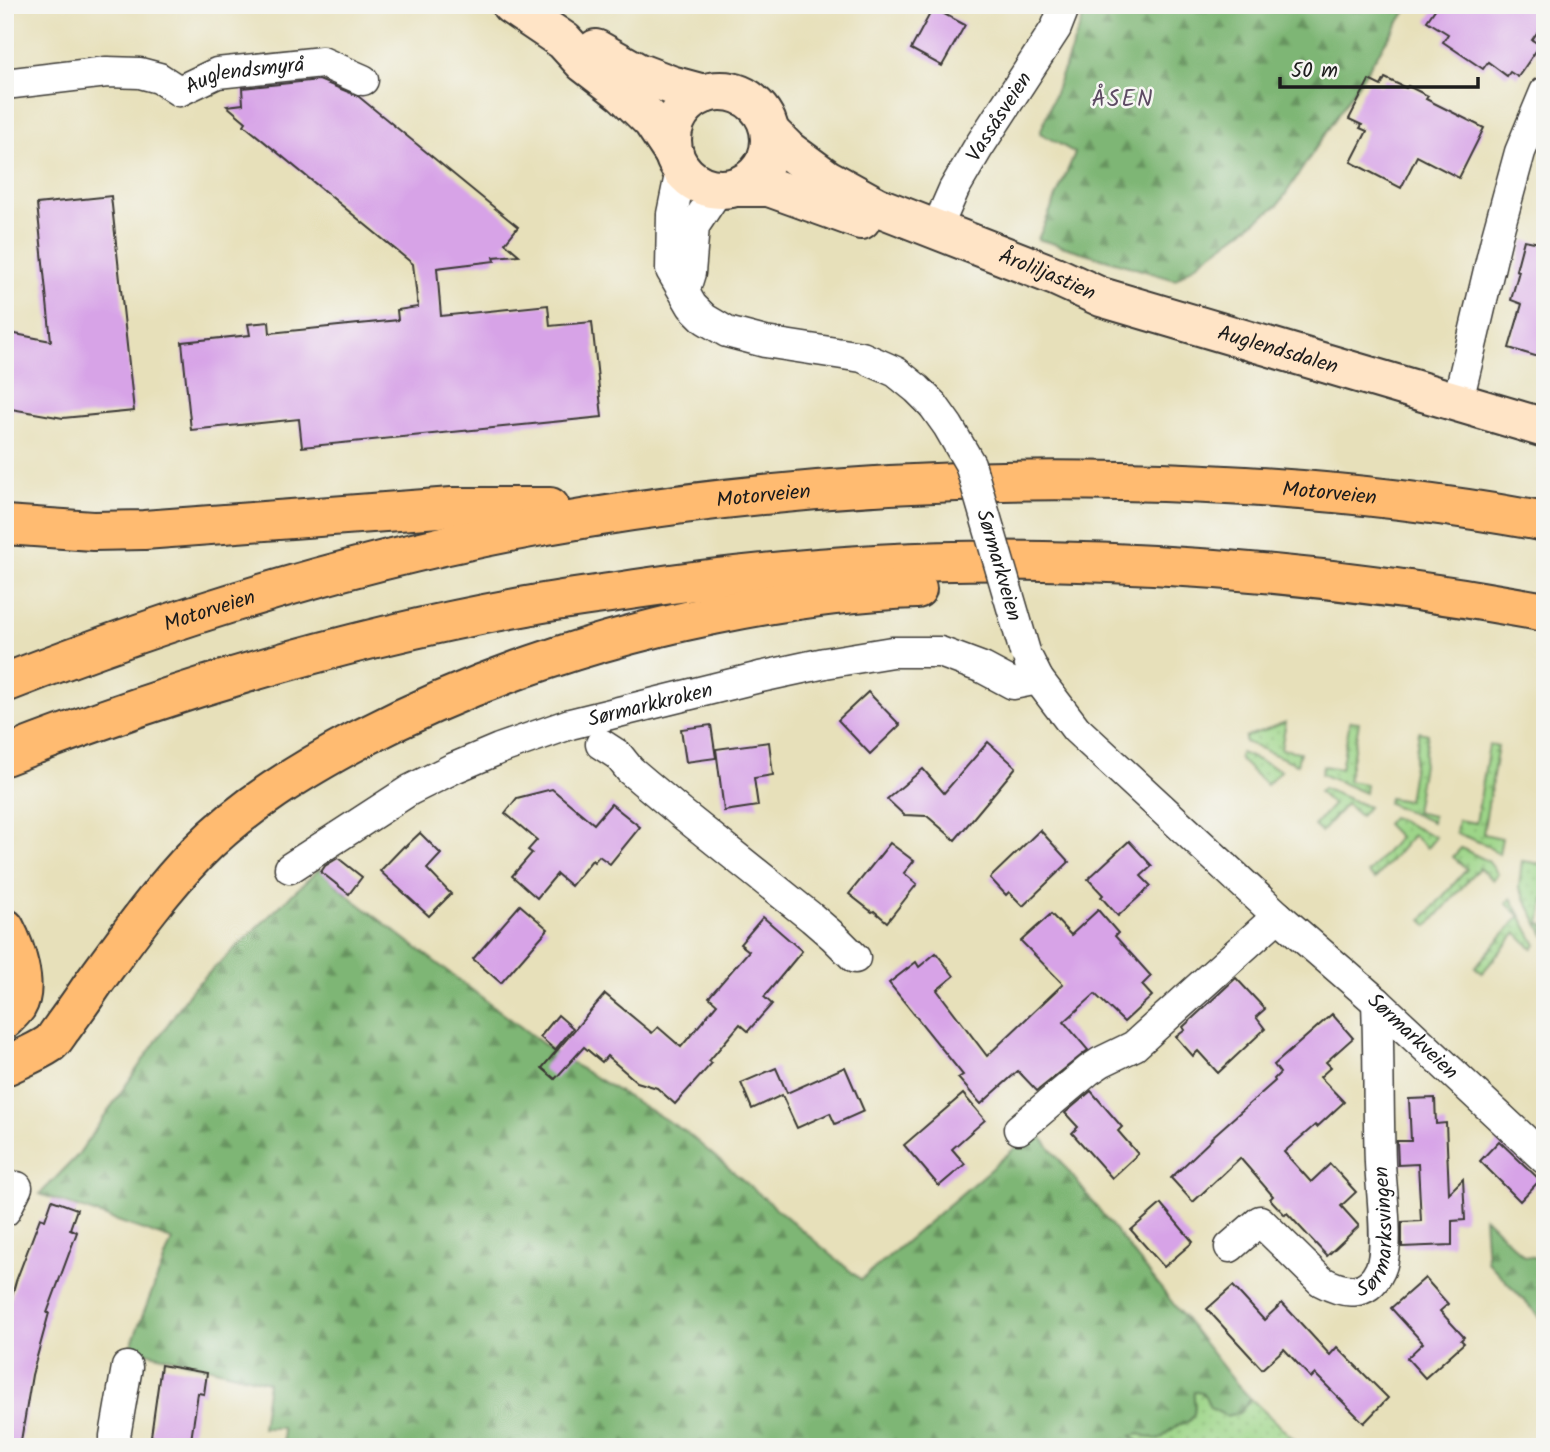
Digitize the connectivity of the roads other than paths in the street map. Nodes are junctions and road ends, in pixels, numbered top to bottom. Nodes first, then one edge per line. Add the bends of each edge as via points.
1 (511, 5) edge
2 (1065, 5) edge
3 (580, 50) junction
4 (363, 80) dead end
5 (5, 84) edge
6 (1545, 92) edge
7 (704, 94) junction
8 (771, 134) junction
9 (678, 162) junction
10 (728, 189) junction
11 (936, 230) junction
12 (684, 293) junction
13 (1101, 297) junction
14 (1458, 401) junction
15 (1545, 428) edge
16 (664, 506) junction
17 (1545, 522) edge
18 (5, 525) edge
19 (1123, 563) junction
20 (1545, 612) edge
21 (1038, 679) junction
22 (5, 683) edge
23 (601, 744) dead end
24 (5, 756) edge
25 (290, 868) dead end
26 (1278, 916) junction
27 (5, 928) edge
28 (855, 958) dead end
29 (1377, 1002) junction
30 (5, 1019) edge
31 (5, 1066) edge
32 (1019, 1129) dead end
33 (1545, 1159) edge
34 (1230, 1247) dead end
35 (127, 1367) dead end
36 (115, 1447) edge

1 - 3 main road
2 - 11 street, Vassåsveien via 1056,28 960,179
3 - 7 main road
3 - 9 main road via 652,121
4 - 5 street, Auglendsmyrå via 322,62 217,74 179,91 140,72
6 - 14 street via 1520,152
7 - 8 main road via 739,94 754,103
7 - 9 main road via 688,103 677,118 672,136
8 - 10 main road via 764,166 753,178
8 - 11 main road, Åroliljastien via 827,180
9 - 10 main road via 698,184
9 - 12 street, Sørmarkveien via 671,270
10 - 12 street via 694,226
10 - 13 main road, Åroliljastien via 769,187 1053,291
11 - 13 main road, Åroliljastien
12 - 21 street, Sørmarkveien, bridge via 705,319 727,332 862,357 896,372 933,405 970,464 1024,652
13 - 14 main road, Auglendsdalen
14 - 15 main road, Auglendsdalen
16 - 17 highway, Motorveien via 854,486 1057,479 1292,489
16 - 18 highway via 452,507 144,530
16 - 22 highway, Motorveien via 516,531 329,575 153,628
19 - 20 highway via 1301,575
19 - 24 highway via 1040,560 794,570 528,605 346,645 259,670 96,721
19 - 31 highway via 1021,583 801,598 678,622 531,665 409,714 305,770 236,818 169,885 51,1043
21 - 25 street, Sørmarkkroken via 1013,684 940,652 892,652 760,677 570,724 499,749 410,790
21 - 26 street, Sørmarkveien via 1076,729
23 - 28 street
26 - 29 street, Sørmarkveien
26 - 32 street via 1134,1046 1101,1062
27 - 30 highway via 17,955 21,991 18,1004
29 - 33 street, Sørmarkveien
29 - 34 street, Sørmarksvingen via 1385,1248 1381,1269 1365,1288 1331,1287 1261,1221
35 - 36 street

